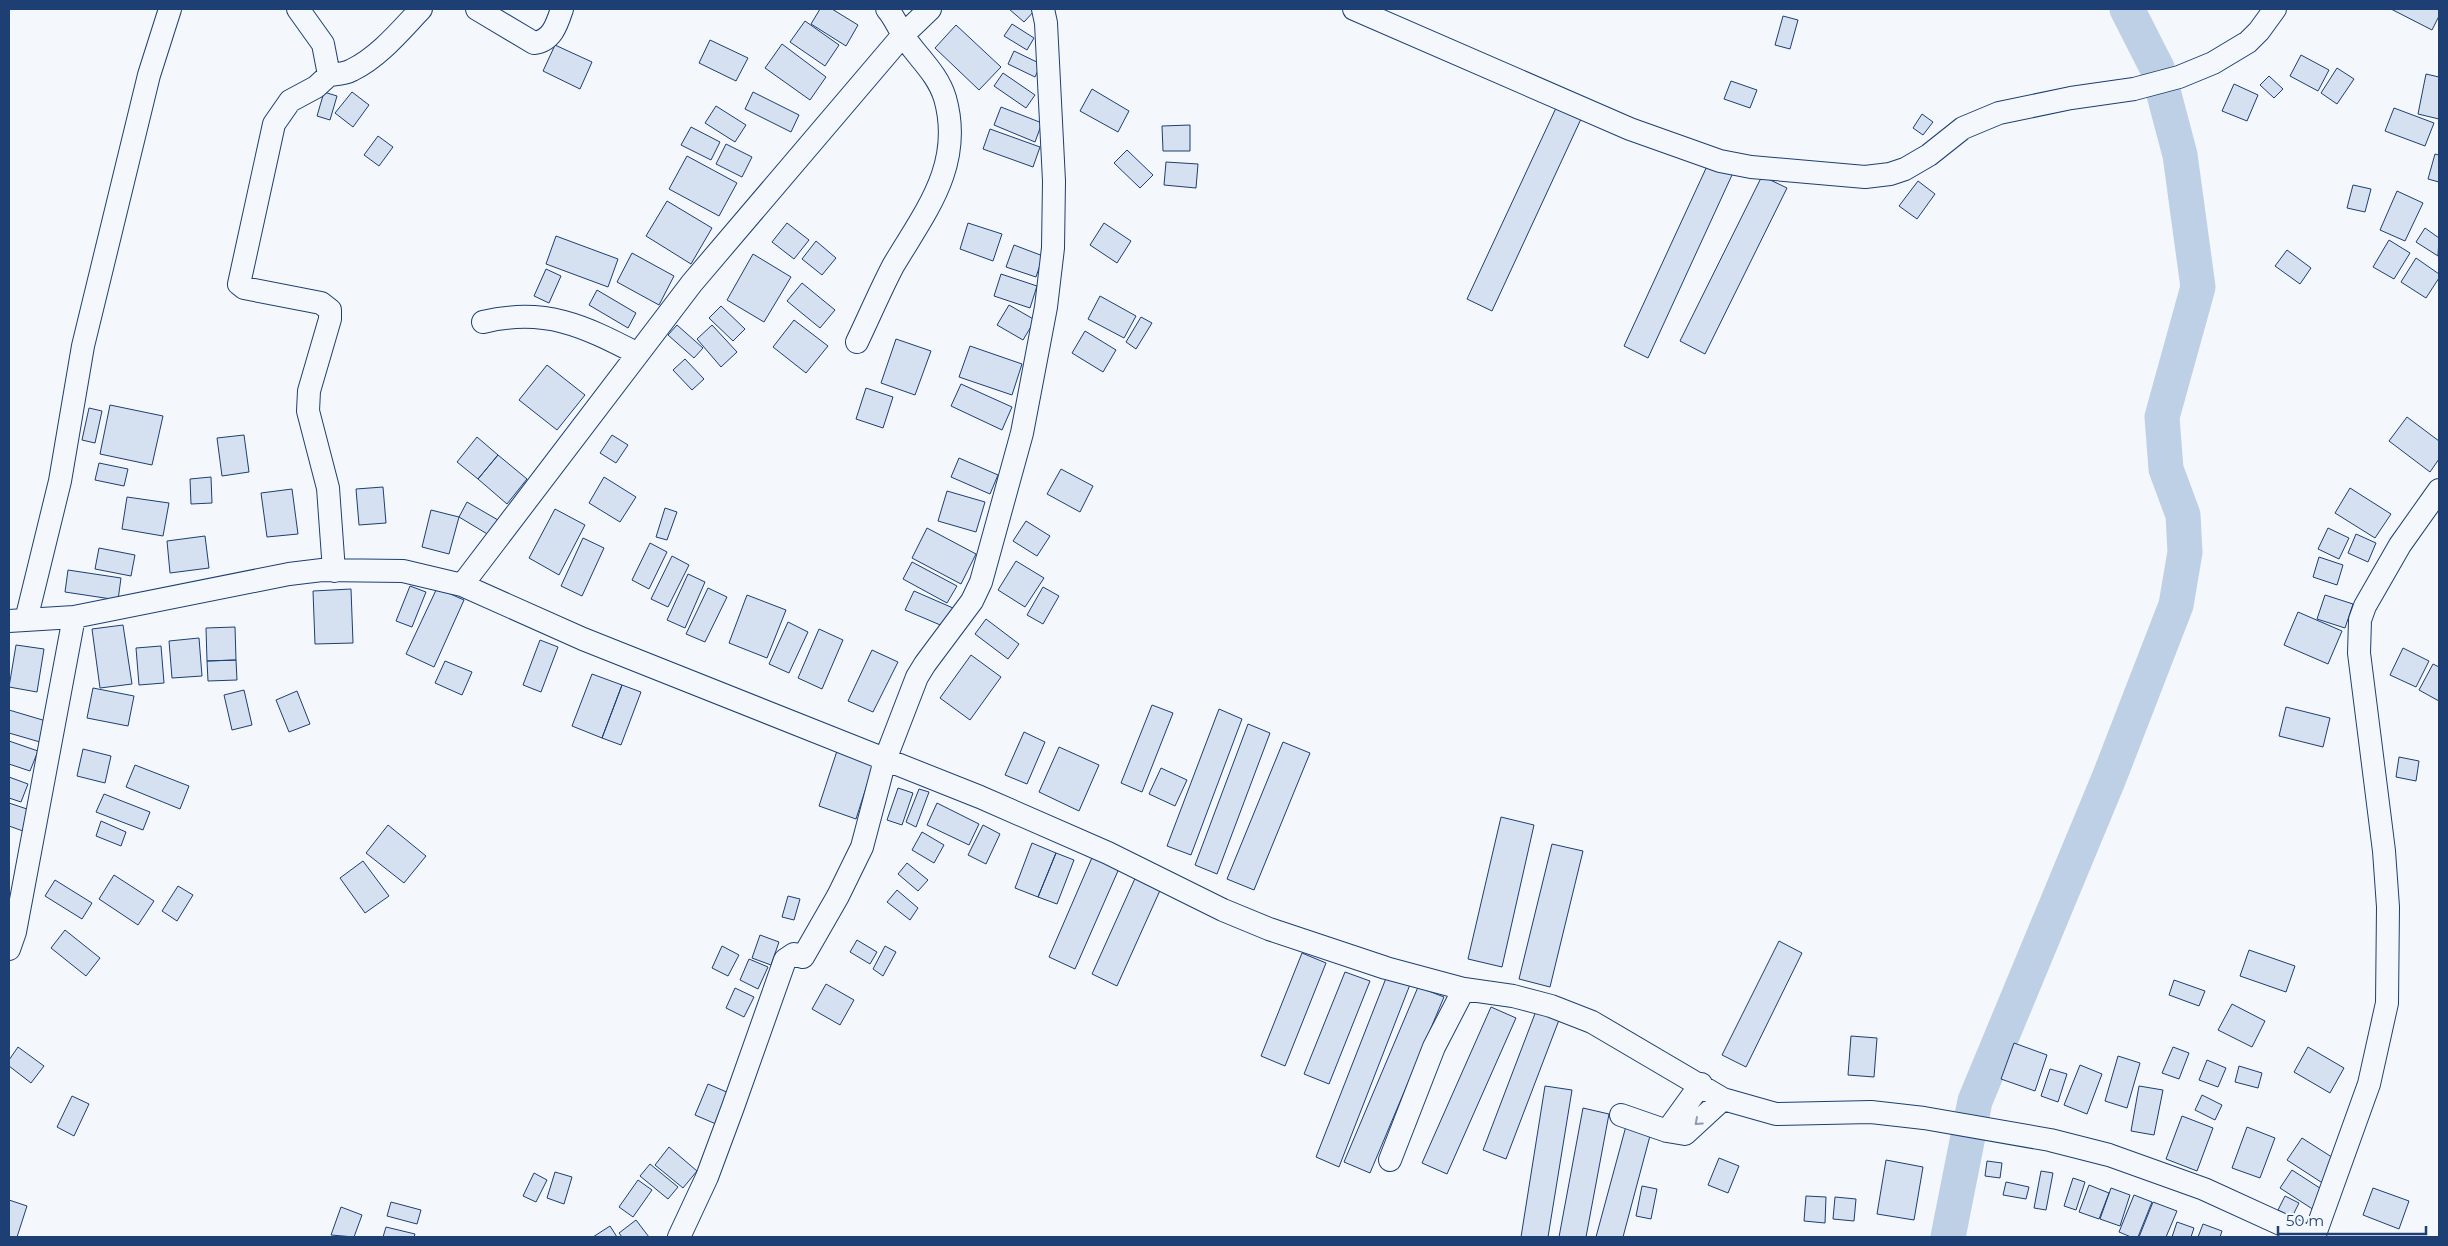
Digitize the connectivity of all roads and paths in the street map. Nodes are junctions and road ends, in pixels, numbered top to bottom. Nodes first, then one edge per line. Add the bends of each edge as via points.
1 (170, 9) edge
2 (298, 9) edge
3 (421, 9) edge
4 (477, 9) edge
5 (562, 9) edge
6 (887, 9) edge
7 (930, 9) edge
8 (1043, 9) edge
9 (1354, 9) edge
10 (2275, 9) edge
11 (903, 35) junction
12 (329, 75) junction
13 (483, 322) dead end
14 (857, 342) dead end
15 (638, 354) junction
16 (2439, 490) edge
17 (334, 571) junction
18 (462, 585) junction
19 (74, 618) junction
20 (17, 620) edge
21 (885, 760) junction
22 (9, 949) edge
23 (1464, 989) junction
24 (1701, 1084) junction
25 (1724, 1099) junction
26 (1621, 1115) dead end
27 (1667, 1131) junction
28 (1390, 1160) dead end
29 (679, 1237) edge
30 (2309, 1237) edge
31 (2314, 1237) edge

1 - 20 street via 149,74 83,346 62,472
2 - 12 street via 323,44
3 - 12 street via 358,66
4 - 5 street via 534,43 545,40 556,28
6 - 11 street
7 - 11 street
8 - 21 street via 1055,217 1046,307 1022,433 981,582 972,602 924,664
9 - 10 street via 1630,129 1720,161 1751,167 1865,177 1905,169 1963,128 1999,113 2134,89 2212,63 2248,42
11 - 14 street via 932,73 944,96 950,136 948,157 942,182 883,286
11 - 15 street via 692,283
12 - 17 street via 316,87 290,101 274,124 239,284 244,288 321,303 330,310 309,391 308,411 328,488
13 - 15 street via 505,317 565,321
15 - 18 street
16 - 31 street via 2400,545 2360,620 2359,653 2388,907 2387,1003 2369,1084
17 - 18 street via 403,571
17 - 19 street via 289,574
18 - 21 street via 583,640
19 - 20 street
19 - 22 street via 15,932
21 - 23 street via 1054,829 1269,929 1386,968
21 - 29 street via 862,847 803,957 794,954 785,960 734,1108
23 - 24 street via 1513,996 1592,1022
23 - 28 street via 1434,1047
24 - 25 street
24 - 27 street
25 -> 27 street via 1685,1134
25 - 30 street via 1776,1114 1871,1112 2050,1140 2109,1155 2204,1189
26 - 27 street

